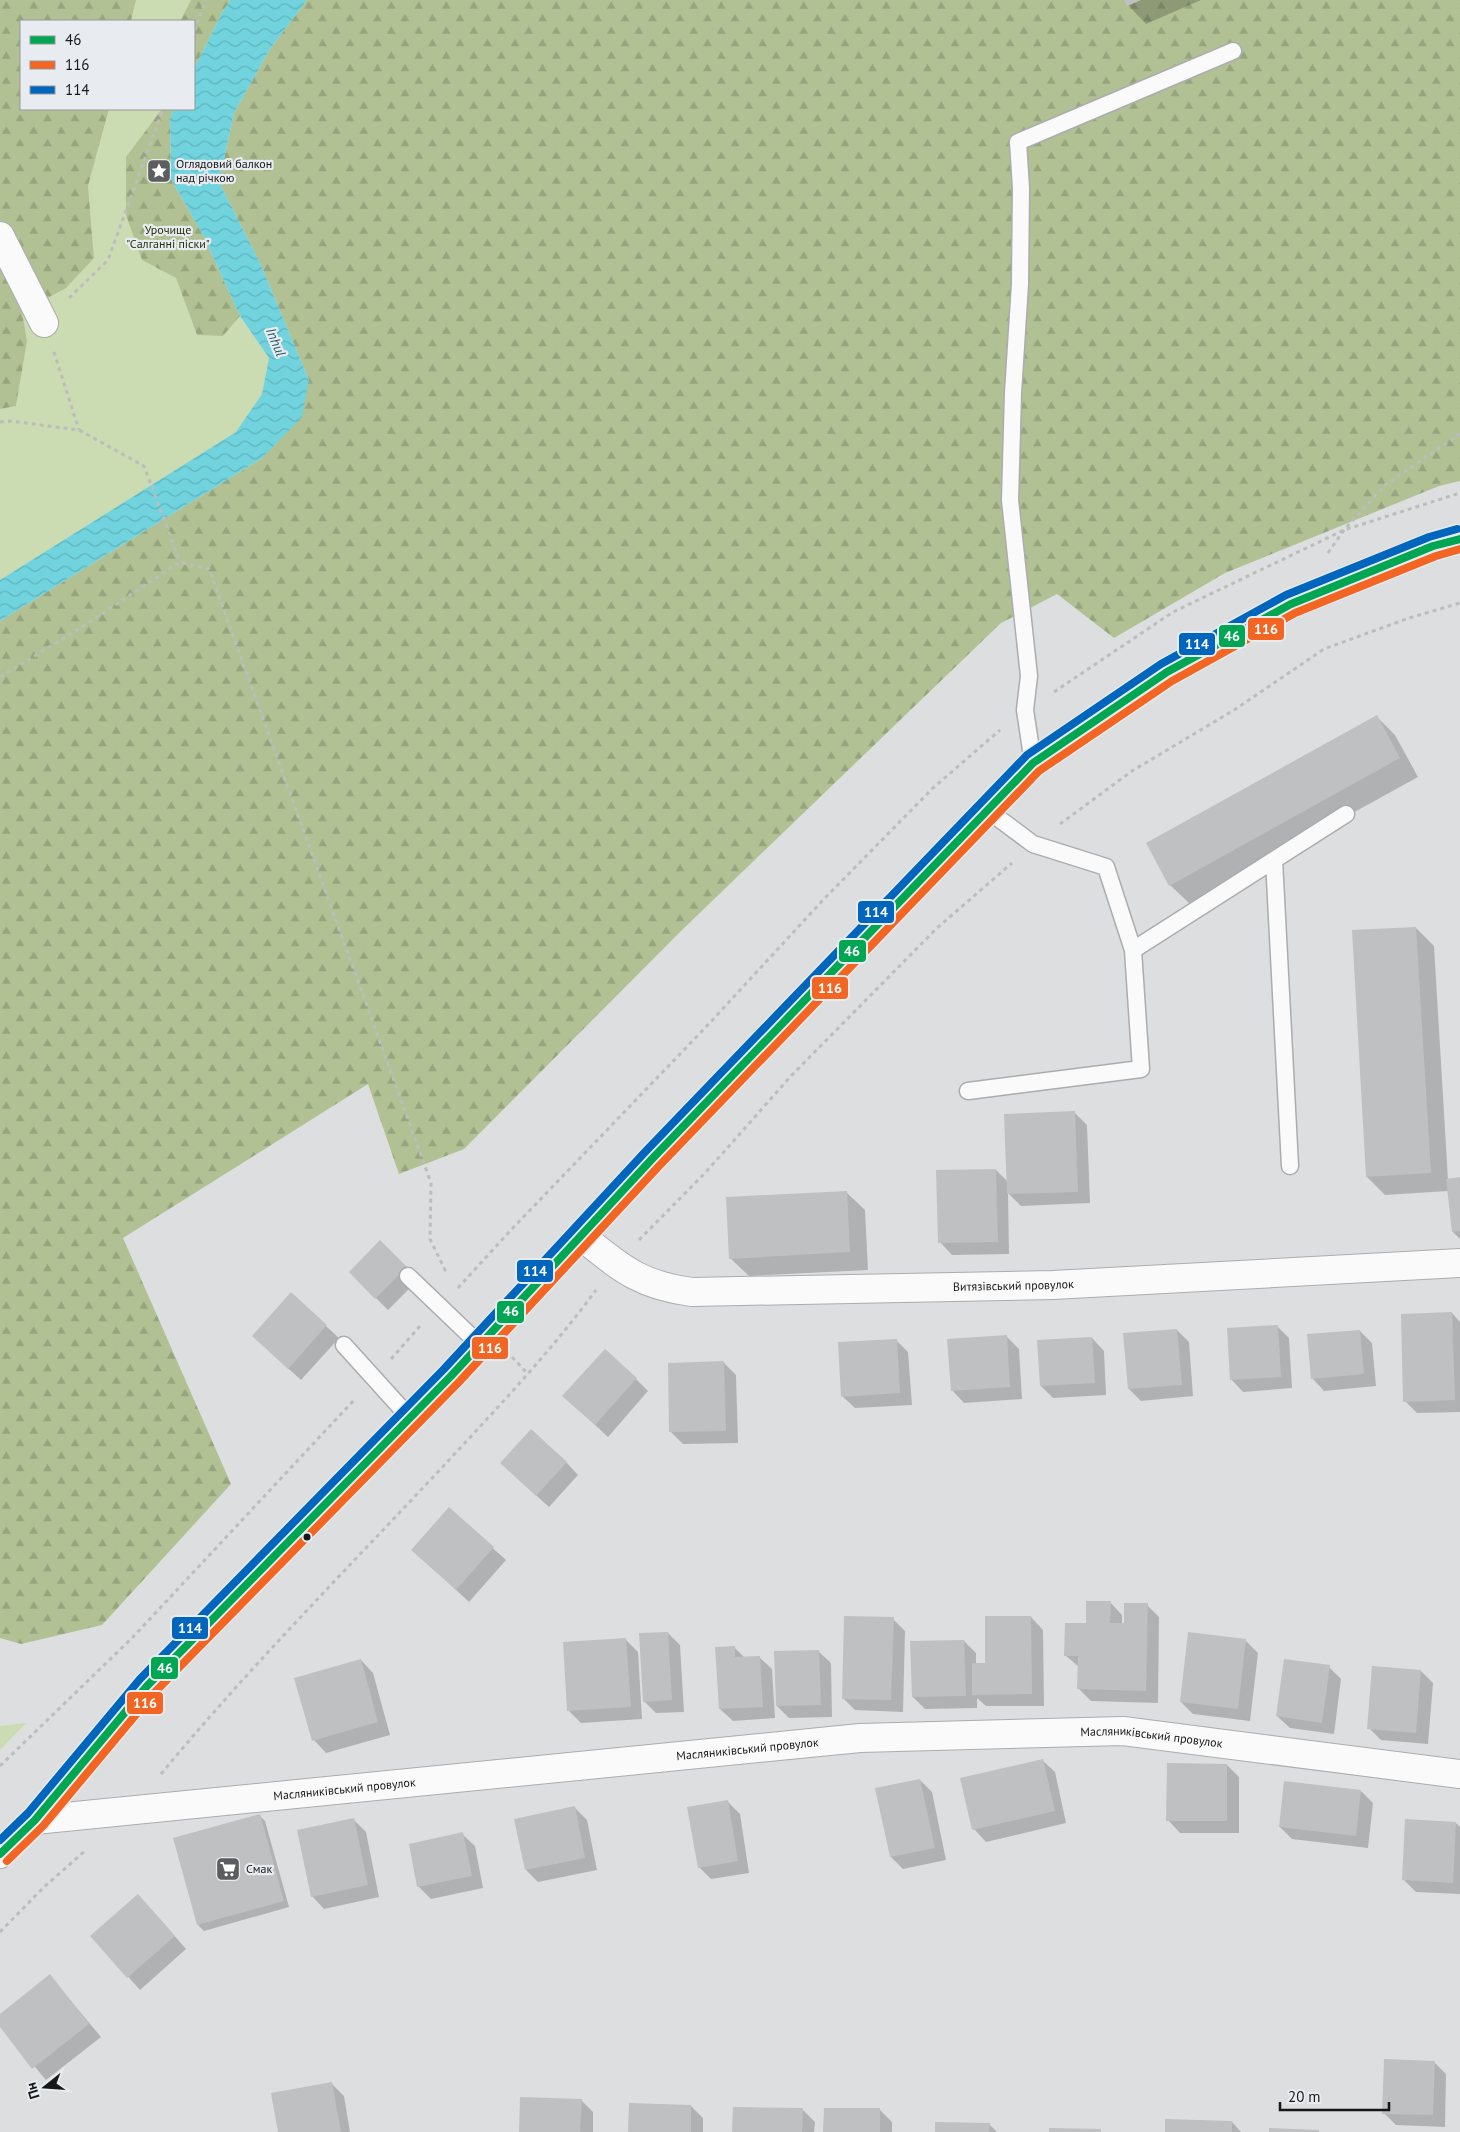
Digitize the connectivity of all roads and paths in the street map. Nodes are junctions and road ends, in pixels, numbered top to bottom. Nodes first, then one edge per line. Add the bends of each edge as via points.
1 (206, 0) edge
2 (195, 28) edge
3 (1234, 51) dead end
4 (163, 110) edge
5 (0, 236) edge
6 (44, 323) junction
7 (0, 422) edge
8 (79, 430) junction
9 (1460, 434) edge
10 (1460, 493) edge
11 (1344, 530) junction
12 (1460, 539) edge
13 (1323, 560) dead end
14 (180, 562) junction
15 (1460, 603) edge
16 (0, 677) edge
17 (1025, 710) junction
18 (1033, 763) junction
19 (986, 809) junction
20 (1346, 814) dead end
21 (1034, 844) junction
22 (1274, 860) junction
23 (1133, 950) junction
24 (968, 1091) dead end
25 (1290, 1166) dead end
26 (581, 1236) junction
27 (1460, 1263) edge
28 (615, 1264) junction
29 (447, 1274) dead end
30 (408, 1276) dead end
31 (451, 1283) dead end
32 (439, 1307) junction
33 (344, 1345) dead end
34 (480, 1345) junction
35 (375, 1377) junction
36 (410, 1418) junction
37 (0, 1766) edge
38 (1460, 1774) edge
39 (131, 1809) junction
40 (35, 1820) junction
41 (88, 1848) dead end
42 (0, 1854) edge
43 (0, 1932) edge

1 - 2 path
3 - 17 lane via 1018,142 1022,188 1020,284 1010,500 1029,676
4 - 6 path via 108,260
5 - 6 street
6 - 8 path
7 - 8 path
8 - 14 path via 144,466
9 - 11 path via 1385,485
10 - 11 path
11 - 13 path
11 - 17 path via 1173,612
12 - 18 street via 1432,546 1291,604 1167,672
14 - 16 path
14 - 29 path via 209,569 431,1183 430,1238
15 - 21 path via 1324,649 1234,710 1132,771
17 - 18 lane
17 - 31 path via 932,788 455,1292
18 - 19 street
19 - 21 lane
19 - 26 street
20 - 22 lane
21 - 23 lane via 1106,867
21 - 28 path via 937,928 791,1076 706,1172
22 - 23 lane
22 - 25 lane
23 - 24 lane via 1141,1069
26 - 28 street, Витязівський провулок
26 - 34 street
27 - 28 street, Витязівський провулок via 1054,1285 692,1292 663,1288
28 - 39 path via 586,1304 502,1402 210,1714
30 - 32 lane
32 - 34 lane
32 - 35 path
33 - 35 lane
34 - 36 street
35 - 36 lane
35 - 37 path via 133,1637
36 - 40 street via 147,1686
38 - 39 street, Масляниківський провулок via 1123,1731 860,1738
39 - 40 street, Масляниківський провулок
40 - 42 street
41 - 43 path

